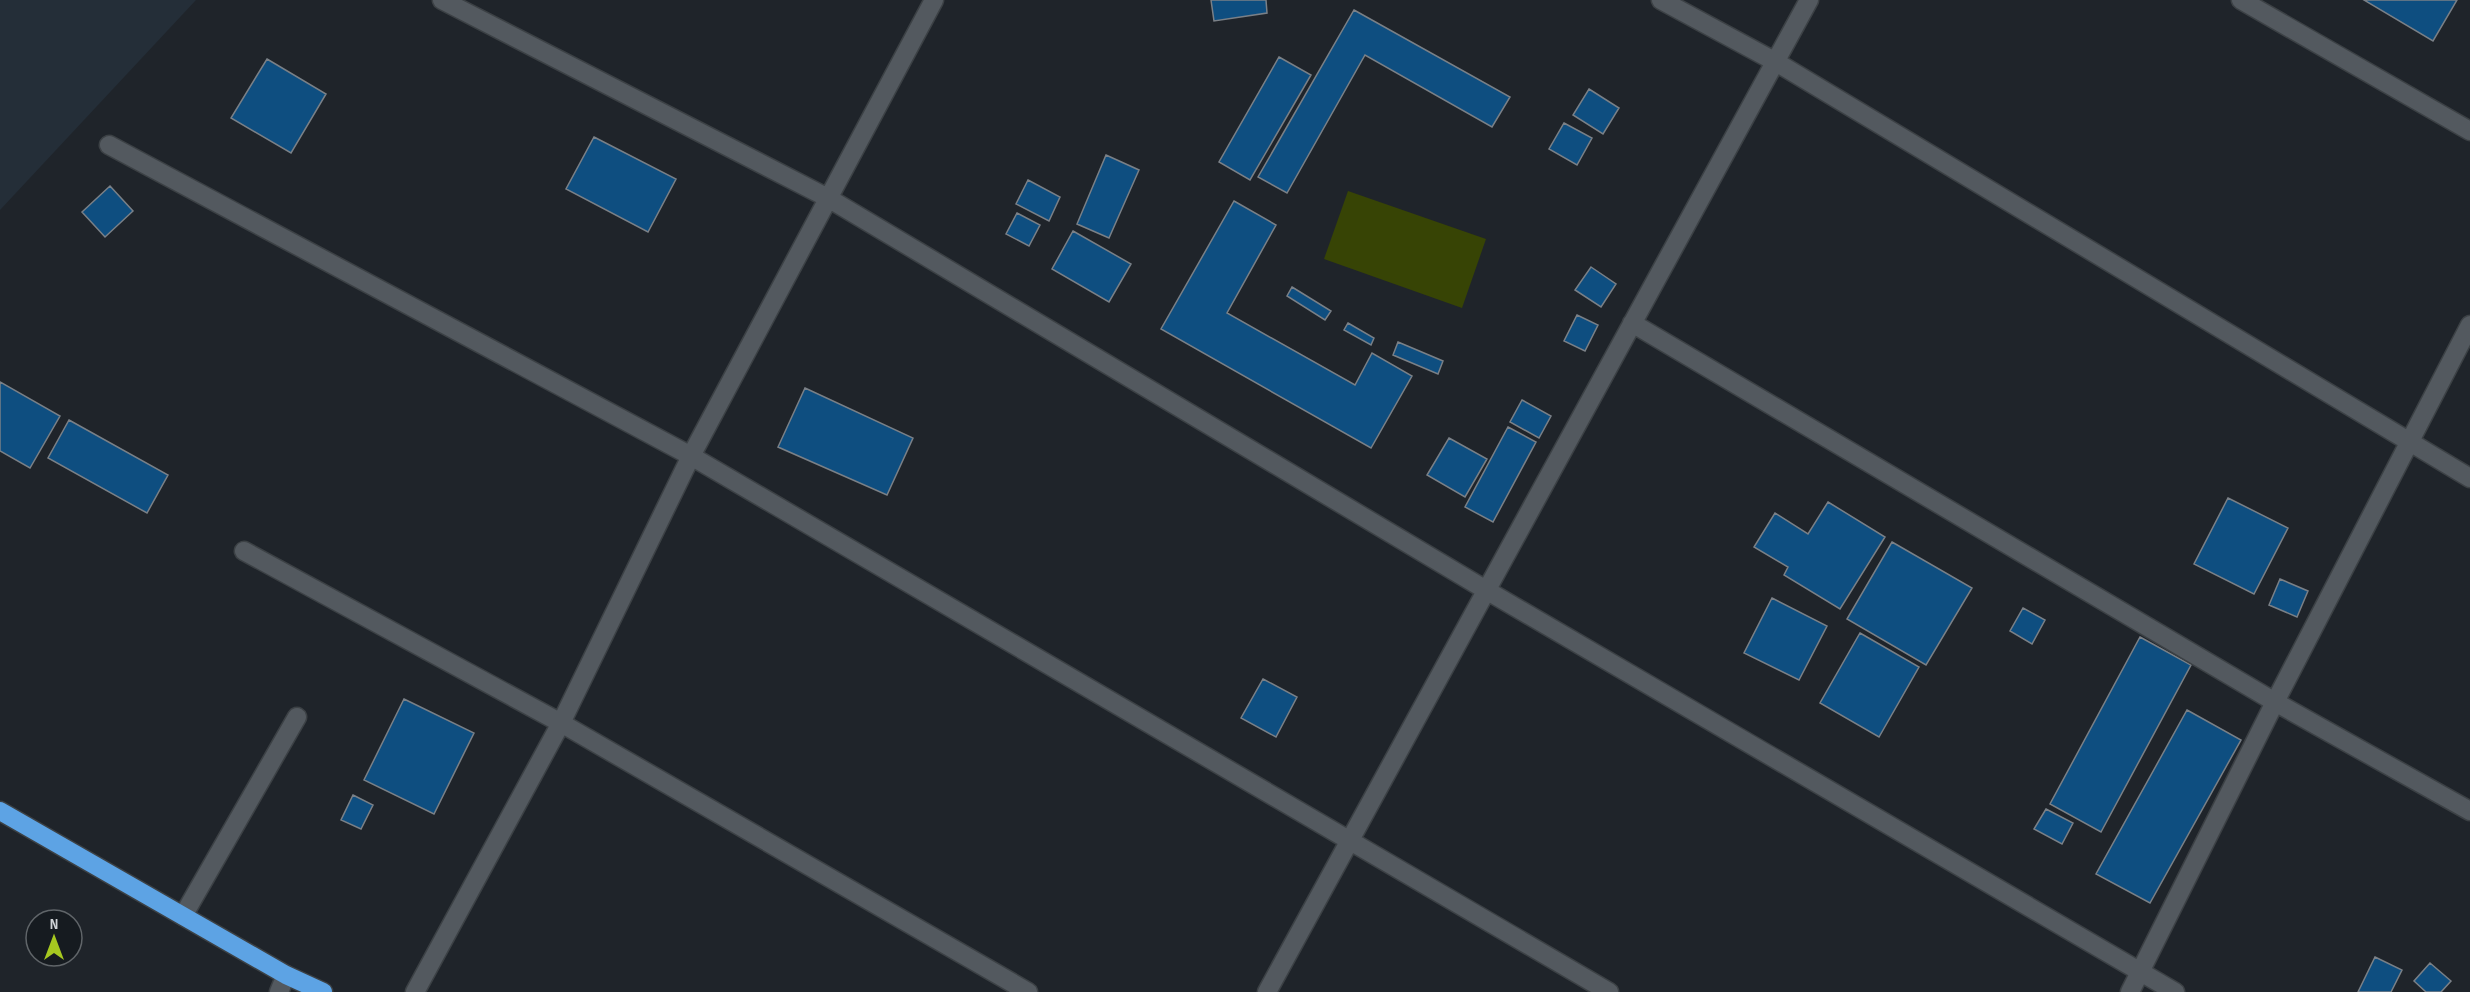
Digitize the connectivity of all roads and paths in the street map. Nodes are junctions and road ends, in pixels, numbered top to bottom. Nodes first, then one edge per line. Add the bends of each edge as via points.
1 (442, 0) edge
2 (934, 0) edge
3 (1661, 0) edge
4 (1809, 0) edge
5 (2241, 0) edge
6 (1776, 62) junction
7 (2470, 131) edge
8 (109, 145) dead end
9 (828, 198) junction
10 (1632, 323) junction
11 (2470, 325) edge
12 (2409, 444) junction
13 (691, 456) junction
14 (2470, 478) edge
15 (244, 551) dead end
16 (1486, 590) junction
17 (2275, 702) junction
18 (297, 717) dead end
19 (561, 723) junction
20 (0, 811) edge
21 (2470, 811) edge
22 (1349, 840) junction
23 (183, 916) junction
24 (2140, 972) junction
25 (286, 975) junction
26 (279, 992) edge
27 (323, 992) edge
28 (415, 992) edge
29 (1029, 992) edge
30 (1267, 992) edge
31 (1609, 992) edge
32 (2130, 992) edge
33 (2175, 992) edge

1 - 9 street
2 - 9 street
3 - 6 street
4 - 6 street
5 - 7 street
6 - 10 street
6 - 12 street
8 - 13 street
9 - 13 street
9 - 16 street
10 - 16 street
10 - 17 street
11 - 12 street
12 - 14 street
12 - 17 street
13 - 19 street
13 - 22 street
15 - 19 street
16 - 22 street
16 - 24 street
17 - 21 street
17 - 24 street
18 - 23 street
19 - 28 street
19 - 29 street
20 - 23 highway
22 - 30 street
22 - 31 street
23 - 25 highway
24 - 32 street
24 - 33 street
25 - 26 street
25 - 27 highway

